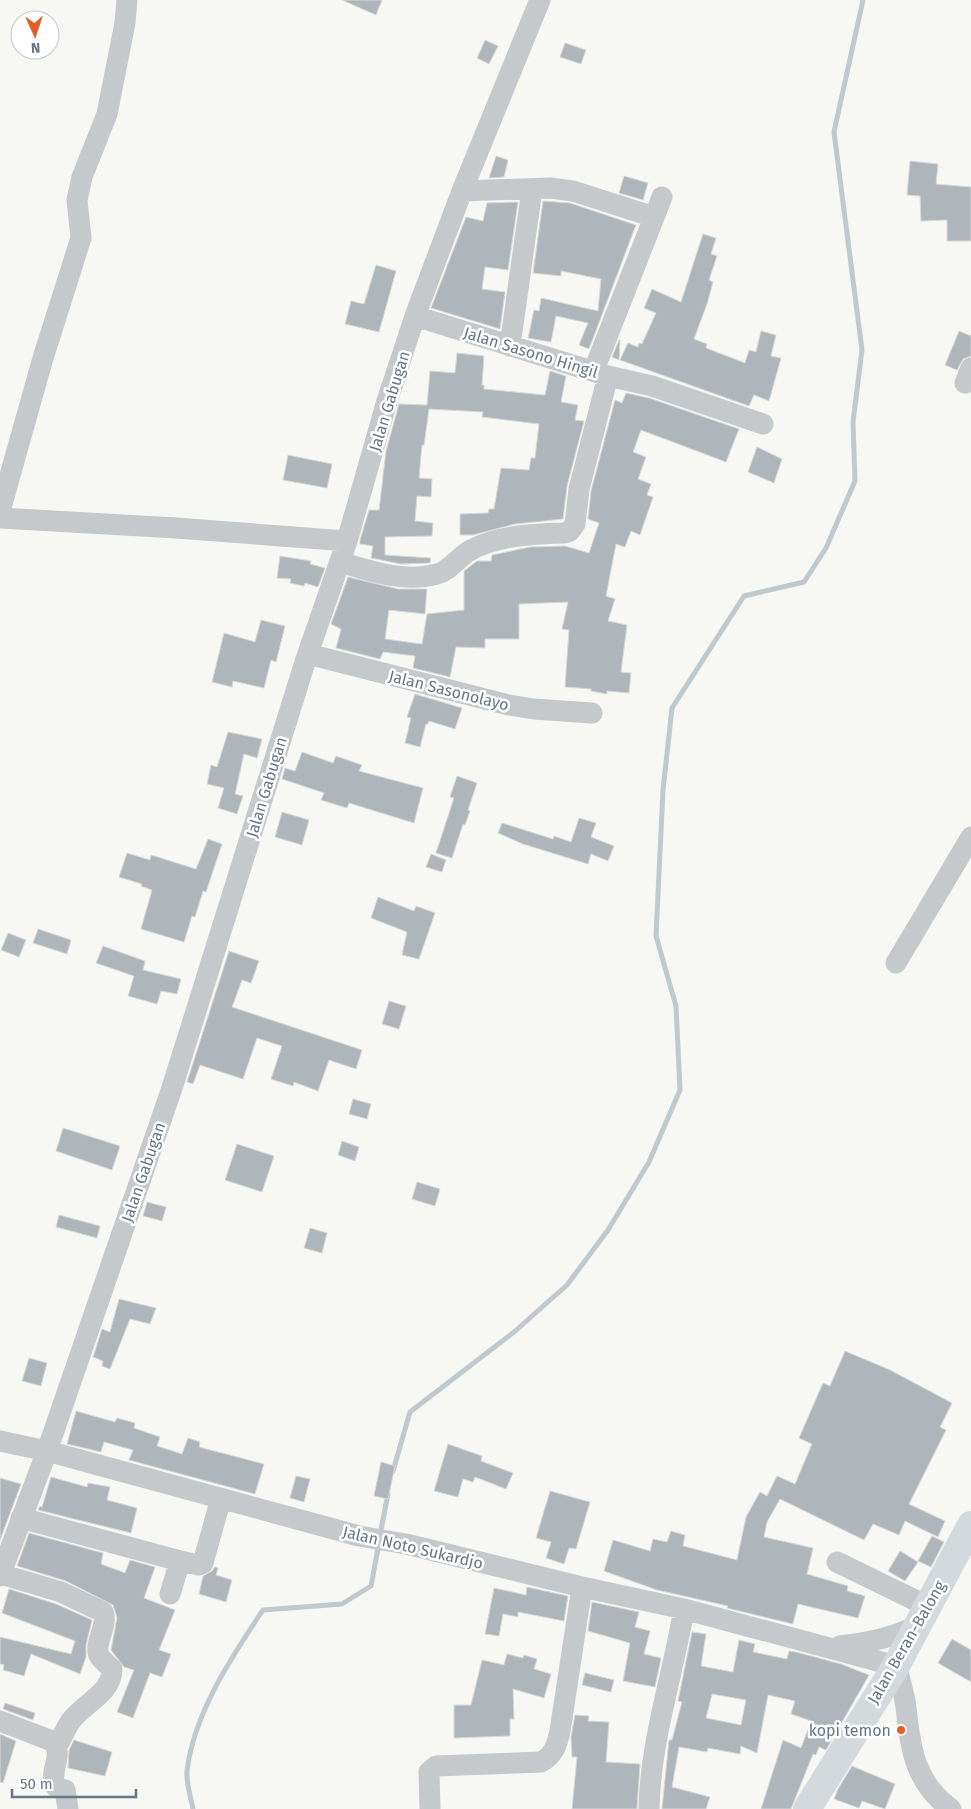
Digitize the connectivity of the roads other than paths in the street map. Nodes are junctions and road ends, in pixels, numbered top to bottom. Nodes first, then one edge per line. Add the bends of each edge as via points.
1 (127, 0) edge
2 (540, 0) edge
3 (532, 189) junction
4 (462, 191) junction
5 (662, 196) dead end
6 (654, 217) junction
7 (415, 316) junction
8 (510, 346) junction
9 (601, 373) junction
10 (762, 424) dead end
11 (0, 511) edge
12 (0, 518) edge
13 (347, 542) junction
14 (340, 562) junction
15 (308, 654) junction
16 (592, 713) dead end
17 (971, 837) edge
18 (896, 963) dead end
19 (0, 1441) edge
20 (47, 1451) junction
21 (221, 1498) junction
22 (21, 1518) junction
23 (971, 1524) edge
24 (180, 1561) junction
25 (837, 1562) dead end
26 (0, 1575) edge
27 (582, 1587) junction
28 (170, 1594) dead end
29 (684, 1609) junction
30 (924, 1616) junction
31 (828, 1647) junction
32 (896, 1666) junction
33 (0, 1721) edge
34 (57, 1746) junction
35 (68, 1809) edge
36 (430, 1809) edge
37 (649, 1809) edge
38 (807, 1809) edge
39 (951, 1809) edge

1 - 11 street via 107,114 82,177 77,200 81,238 40,367
2 - 4 street, Jalan Gabugan
3 - 4 street
3 - 6 street via 573,191
3 - 8 street
4 - 7 street, Jalan Gabugan
5 - 6 street
6 - 9 street
7 - 8 street, Jalan Sasono Hingil
7 - 13 street, Jalan Gabugan
8 - 9 street, Jalan Sasono Hingil
9 - 10 street via 652,386
9 - 14 street, Jalan Sasono Hingil via 575,524 570,531 508,538 479,546 445,571 434,575 389,576
12 - 13 street
13 - 14 street, Jalan Gabugan
14 - 15 street, Jalan Gabugan
15 - 16 street, Jalan Sasonolayo via 509,705
15 - 20 street, Jalan Gabugan via 172,1088
17 - 18 street
19 - 20 street, Jalan Noto Sukardjo
20 - 21 street, Jalan Noto Sukardjo
20 - 22 street, Jalan Gabugan
21 - 24 street via 203,1563
21 - 27 street, Jalan Noto Sukardjo via 359,1536 406,1544
22 - 24 street
22 - 26 street, Jalan Gabugan
23 - 30 main road, Jalan Beran-Balong
24 - 28 street
25 - 30 street
26 - 34 street via 61,1592 103,1612 105,1618 98,1650 99,1656 112,1669 112,1675 106,1690 71,1722
27 - 29 street, Jalan Noto Sukardjo
27 - 36 street via 560,1731 550,1757 541,1762 436,1766 429,1772
29 - 31 street, Jalan Noto Sukardjo
29 - 37 street via 654,1753
30 - 31 street, Jalan Noto Sukardjo via 899,1636
30 - 32 main road, Jalan Beran-Balong
31 - 32 street, Jalan Noto Sukardjo
32 - 38 main road, Jalan Beran-Balong
32 - 39 street via 906,1706 910,1750 924,1780 940,1801
33 - 34 street via 52,1741
34 - 35 street via 54,1779 56,1786 65,1790

